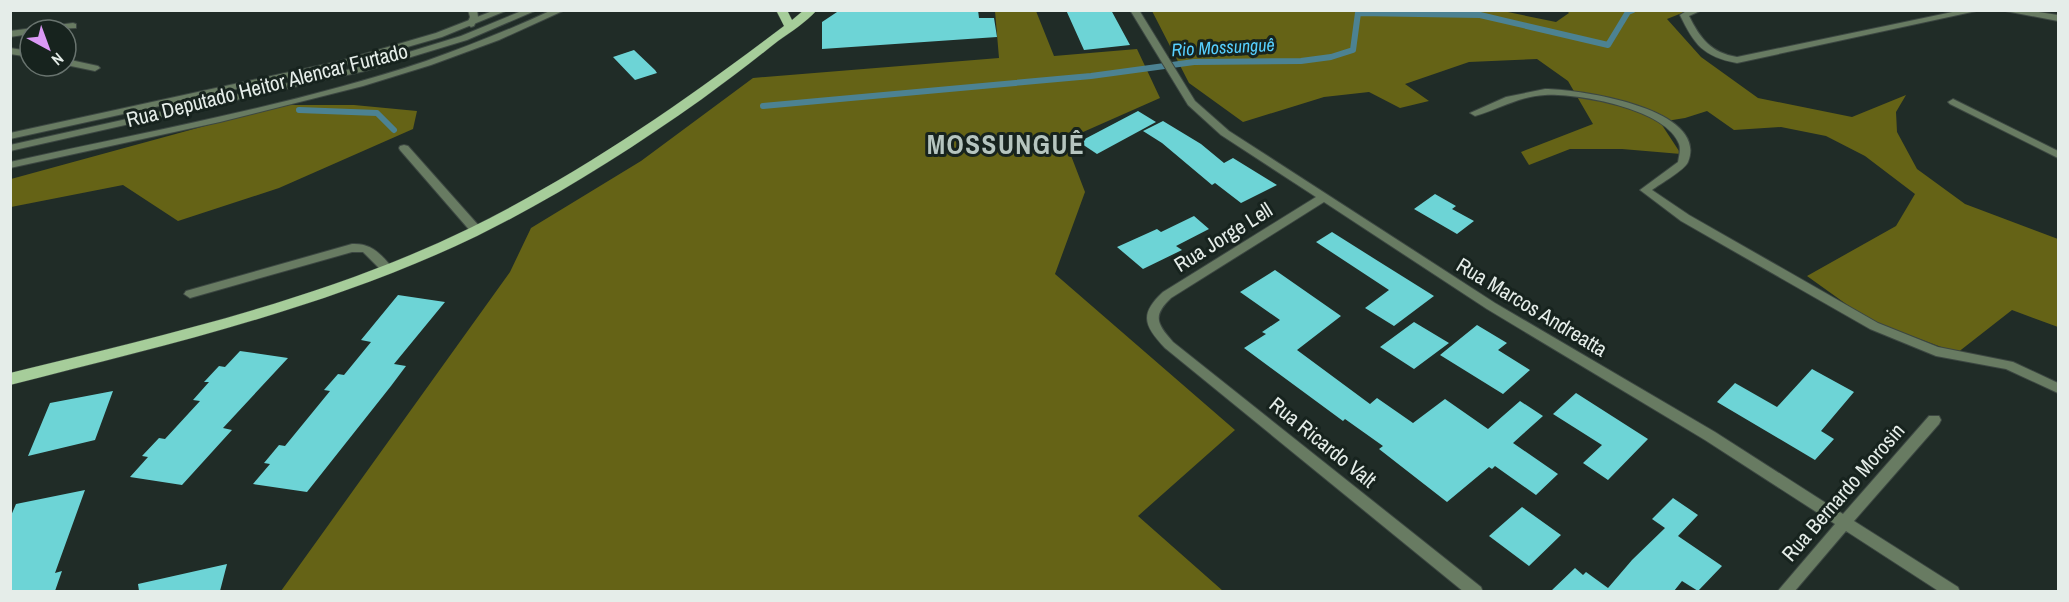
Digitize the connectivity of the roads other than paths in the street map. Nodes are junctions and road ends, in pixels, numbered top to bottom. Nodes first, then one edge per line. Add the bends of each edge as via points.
1 (472, 10) edge
2 (504, 10) edge
3 (533, 10) edge
4 (561, 10) edge
5 (781, 10) edge
6 (812, 10) edge
7 (1134, 10) edge
8 (1698, 10) edge
9 (1977, 10) edge
10 (2004, 10) edge
11 (2053, 15) edge
12 (471, 24) junction
13 (790, 27) junction
14 (78, 64) edge
15 (95, 68) dead end
16 (1953, 102) dead end
17 (1475, 113) dead end
18 (10, 136) edge
19 (10, 148) edge
20 (404, 148) dead end
21 (2058, 155) edge
22 (10, 165) edge
23 (1324, 197) junction
24 (476, 230) junction
25 (386, 268) junction
26 (190, 294) dead end
27 (1151, 319) joint
28 (10, 379) edge
29 (2058, 388) edge
30 (1934, 420) dead end
31 (1846, 523) junction
32 (1476, 591) edge
33 (1784, 591) edge
34 (1953, 591) edge

1 - 12 street
2 - 12 street, Rua Deputado Heitor Alencar Furtado
3 - 19 street via 464,38 351,72
4 - 22 street, Rua Deputado Heitor Alencar Furtado via 482,44 351,86
5 - 13 main road
6 - 13 main road
7 - 23 street, Rua Marcos Andreatta via 1191,103 1210,123
8 - 9 street via 1684,15 1694,38 1716,55 1737,60
10 - 11 street
12 - 18 street, Rua Deputado Heitor Alencar Furtado via 342,63
13 - 24 main road via 632,142 539,198
14 - 15 street
16 - 21 street
17 - 29 street via 1505,100 1548,92 1589,95 1650,114 1670,124 1686,150 1683,163 1645,190 1685,218 1904,340 1936,351 2009,365
20 - 24 street
23 - 27 street, Rua Jorge Lell via 1167,296 1153,310
23 - 31 street, Rua Marcos Andreatta via 1482,300
24 - 25 main road
25 - 26 street via 363,246
25 - 28 main road via 231,320
27 - 32 street, Rua Ricardo Valt via 1169,345
30 - 31 street, Rua Bernardo Morosin
31 - 33 street, Rua Bernardo Morosin
31 - 34 street, Rua Marcos Andreatta

